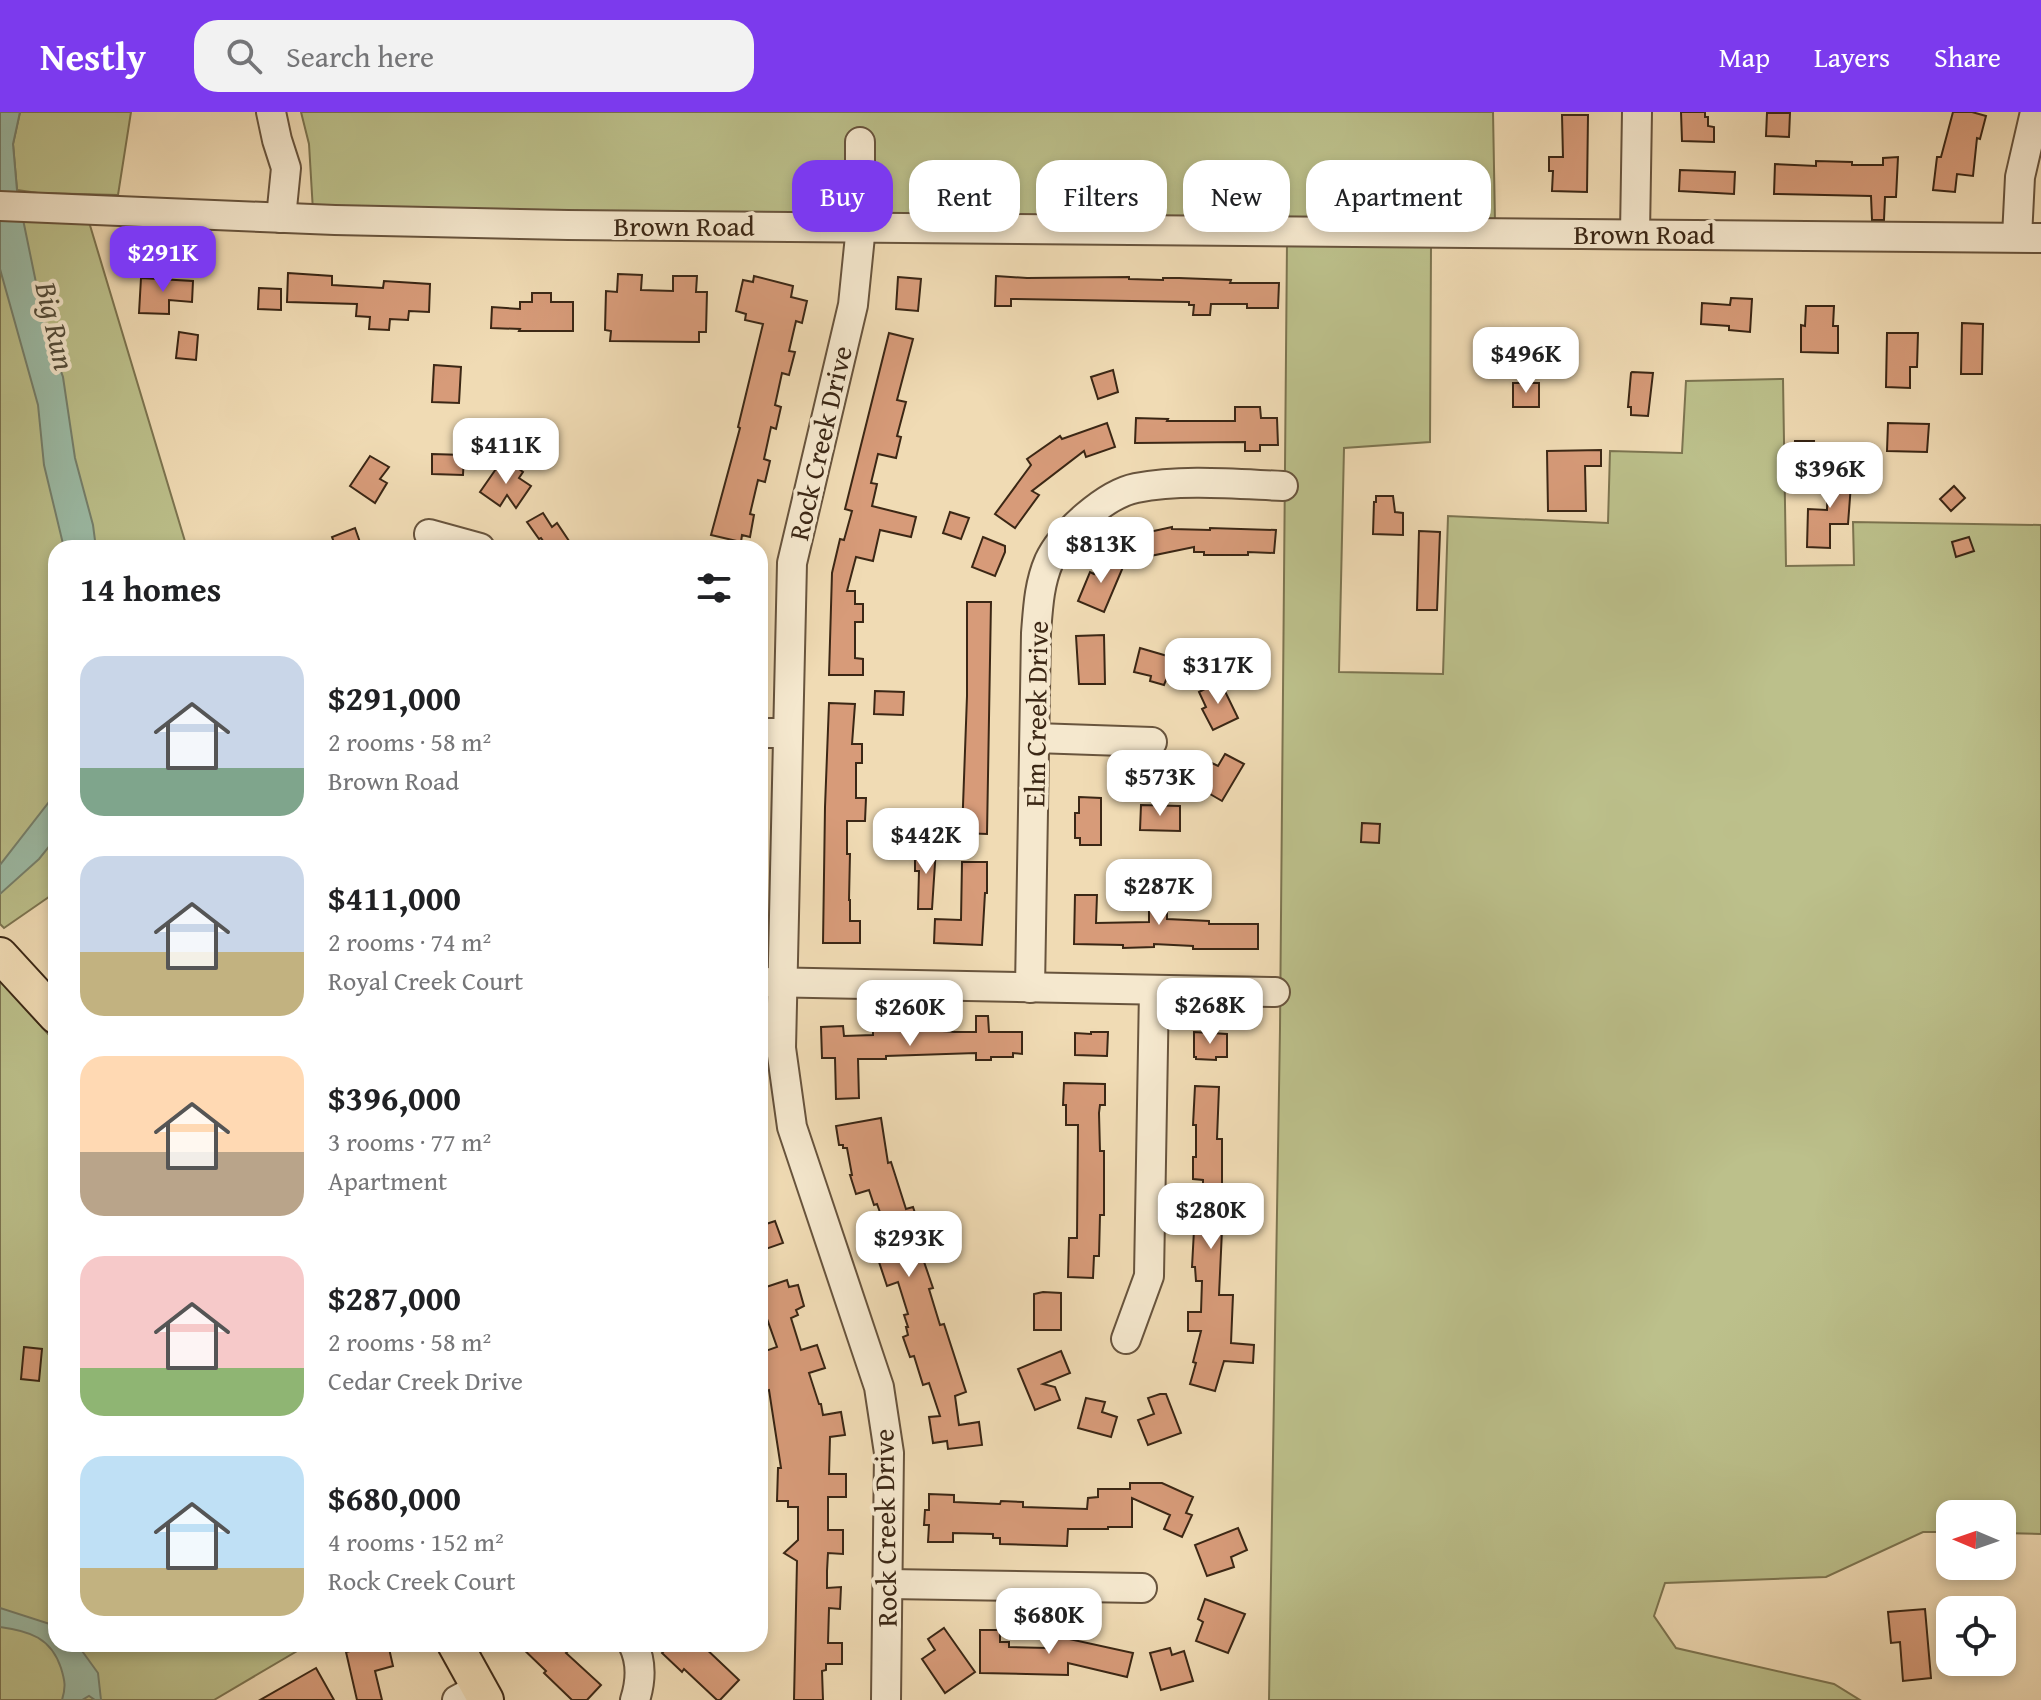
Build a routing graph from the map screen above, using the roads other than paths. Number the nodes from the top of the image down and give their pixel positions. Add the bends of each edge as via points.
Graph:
1 (271, 112) edge
2 (1637, 112) edge
3 (2035, 112) edge
4 (860, 142) dead end
5 (860, 160) edge
6 (0, 206) edge
7 (281, 218) junction
8 (792, 227) edge
9 (893, 227) edge
10 (860, 232) edge
11 (1635, 233) junction
12 (2029, 237) edge
13 (1283, 486) dead end
14 (429, 534) dead end
15 (451, 540) edge
16 (773, 733) edge
17 (1035, 738) junction
18 (1152, 742) dead end
19 (0, 955) edge
20 (771, 982) edge
21 (1030, 988) junction
22 (1154, 990) junction
23 (1275, 992) dead end
24 (48, 1007) edge
25 (1126, 1339) dead end
26 (888, 1584) junction
27 (1142, 1588) dead end
28 (458, 1652) edge
29 (637, 1652) edge
30 (474, 1696) edge
31 (635, 1700) edge
32 (886, 1700) edge

1 - 7 street via 286,168
2 - 11 street
3 - 12 street via 2020,177
4 - 5 street, Rock Creek Drive
6 - 7 street, Brown Road
7 - 8 street, Brown Road
9 - 11 street, Brown Road
10 - 16 street, Rock Creek Drive via 853,305 792,563
11 - 12 street, Brown Road
13 - 17 street, Elm Creek Drive via 1172,484 1133,489 1100,504 1072,529 1050,559 1039,596
14 - 15 street
16 - 20 street, Rock Creek Drive
17 - 18 street
17 - 21 street, Elm Creek Drive
19 - 24 main road
20 - 21 street
20 - 26 street, Rock Creek Drive via 792,1127 879,1387 889,1453
21 - 22 street
22 - 23 street
22 - 25 street via 1149,1276
26 - 27 street
26 - 32 street, Rock Creek Drive
28 - 30 main road
29 - 31 street via 641,1679

